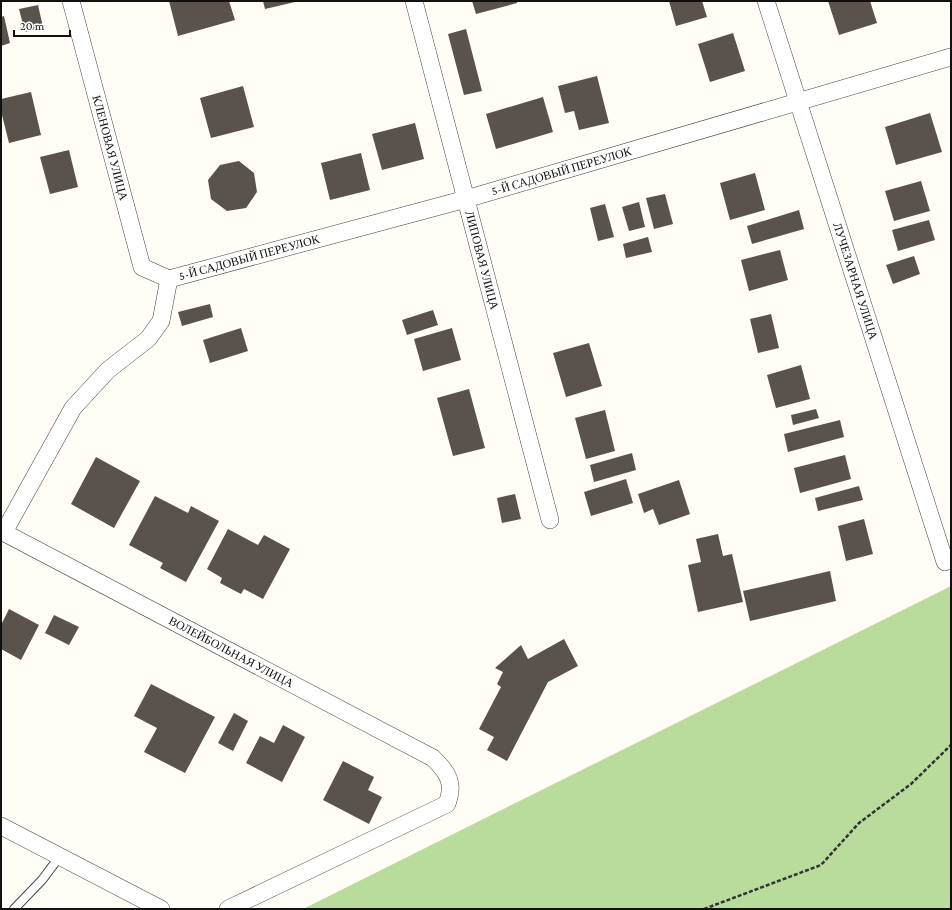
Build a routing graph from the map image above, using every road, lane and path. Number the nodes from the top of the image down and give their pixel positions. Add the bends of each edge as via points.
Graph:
1 (71, 1) edge
2 (414, 1) edge
3 (766, 1) edge
4 (951, 57) edge
5 (799, 102) junction
6 (466, 199) junction
7 (169, 279) junction
8 (550, 520) dead end
9 (3, 532) edge
10 (948, 560) edge
11 (951, 745) edge
12 (1, 826) edge
13 (60, 856) junction
14 (14, 909) edge
15 (161, 909) edge
16 (228, 909) edge
17 (704, 909) edge

1 - 7 street, КЛЕНОВАЯ УЛИЦА via 142,267
2 - 6 street, ЛИПОВАЯ УЛИЦА
3 - 5 street, ЛУЧЕЗАРНАЯ УЛИЦА
4 - 5 street, 5-Й САДОВЫЙ ПЕРЕУЛОК
5 - 6 street, 5-Й САДОВЫЙ ПЕРЕУЛОК
5 - 10 street, ЛУЧЕЗАРНАЯ УЛИЦА
6 - 7 street, 5-Й САДОВЫЙ ПЕРЕУЛОК
6 - 8 street, ЛИПОВАЯ УЛИЦА
7 - 9 street via 161,321 148,339 108,370 73,408
9 - 16 street, ВОЛЕЙБОЛЬНАЯ УЛИЦА via 433,758 441,766 450,785 447,804
11 - 17 path via 911,784 859,823 821,865
12 - 13 street
13 - 14 lane via 42,880
13 - 15 street

